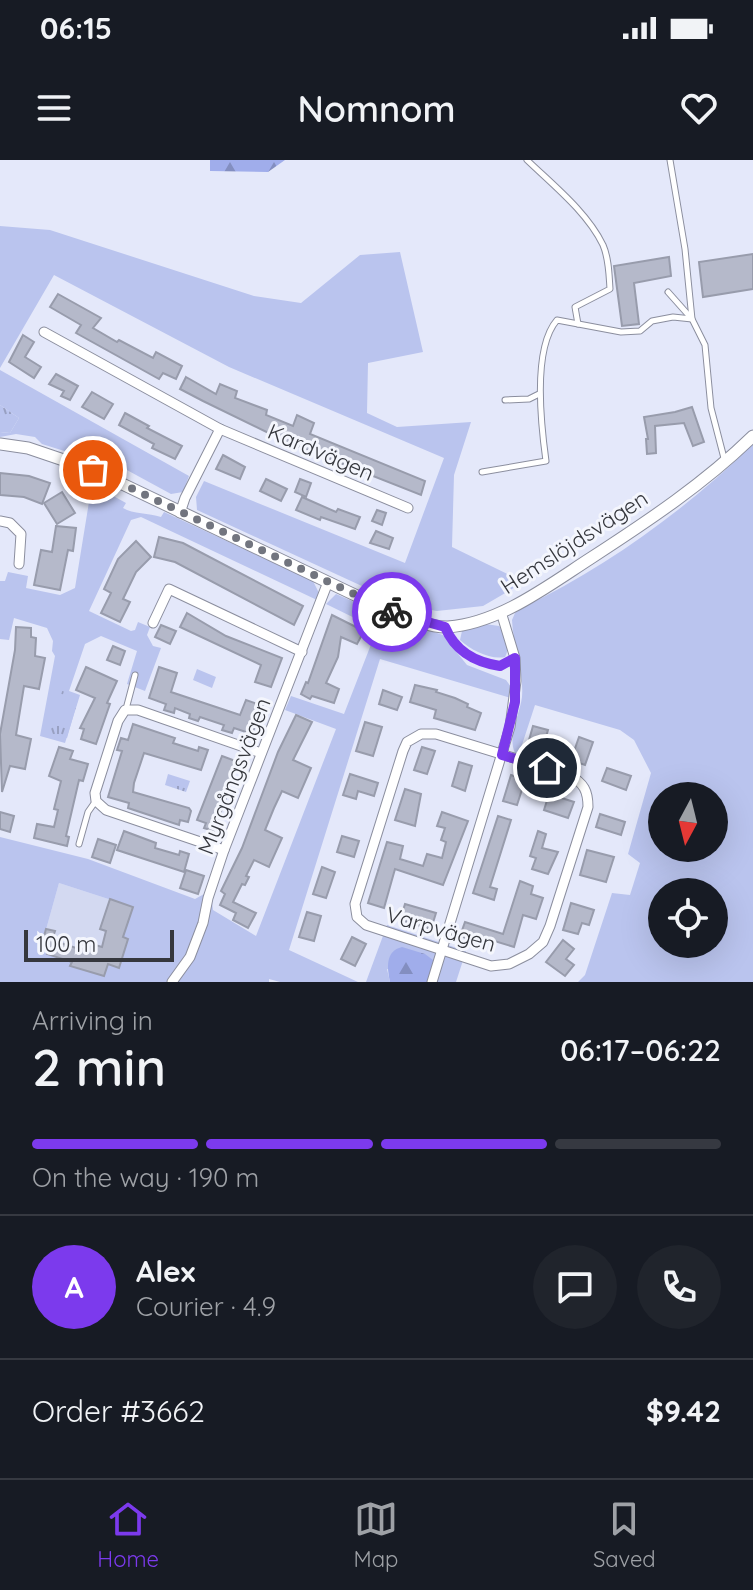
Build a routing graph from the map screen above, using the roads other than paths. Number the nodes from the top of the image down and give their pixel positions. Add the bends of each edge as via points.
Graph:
1 (527, 160) edge
2 (670, 160) edge
3 (668, 292) dead end
4 (692, 319) junction
5 (578, 324) junction
6 (44, 332) dead end
7 (539, 394) junction
8 (505, 400) dead end
9 (220, 429) junction
10 (753, 436) edge
11 (0, 444) edge
12 (725, 463) junction
13 (482, 472) dead end
14 (408, 508) dead end
15 (180, 513) junction
16 (0, 521) edge
17 (19, 564) dead end
18 (328, 582) junction
19 (501, 612) junction
20 (153, 623) dead end
21 (445, 627) junction
22 (302, 652) junction
23 (515, 658) junction
24 (135, 675) dead end
25 (125, 710) junction
26 (261, 753) junction
27 (502, 755) junction
28 (96, 801) junction
29 (79, 844) dead end
30 (224, 850) junction
31 (442, 951) junction
32 (172, 982) edge
33 (432, 982) edge

1 - 5 lane via 580,214 602,245 610,289 575,307
2 - 4 lane
3 - 4 lane
4 - 5 lane via 673,317 652,321 640,331 621,332
4 - 12 lane via 705,345 711,408
5 - 7 lane via 557,320 549,330
6 - 9 street, Kardvägen
7 - 8 lane
7 - 13 lane via 546,461
9 - 14 street, Kardvägen
9 - 15 street
10 - 12 street, Hemslöjdsvägen
11 - 15 street, Hemslöjdsvägen via 93,470
12 - 19 street, Hemslöjdsvägen via 643,524
15 - 18 street, Hemslöjdsvägen
16 - 17 street via 21,534
18 - 21 street, Hemslöjdsvägen via 400,615
18 - 22 street, Myrgångsvägen
19 - 21 street, Hemslöjdsvägen
19 - 23 street
20 - 22 street via 169,589
21 - 23 lane via 451,642 472,658 500,666
22 - 26 street, Myrgångsvägen
23 - 27 street via 515,702
24 - 25 lane
25 - 26 street
25 - 28 street
26 - 30 street, Myrgångsvägen
27 - 31 street
27 - 31 street, Varpvägen via 581,782 588,807 543,942 509,964 491,966
27 - 31 street, Varpvägen via 428,733 407,742 355,904 357,917 366,925
28 - 29 lane
28 - 30 street via 106,810
30 - 32 street, Myrgångsvägen via 190,957
31 - 33 street

